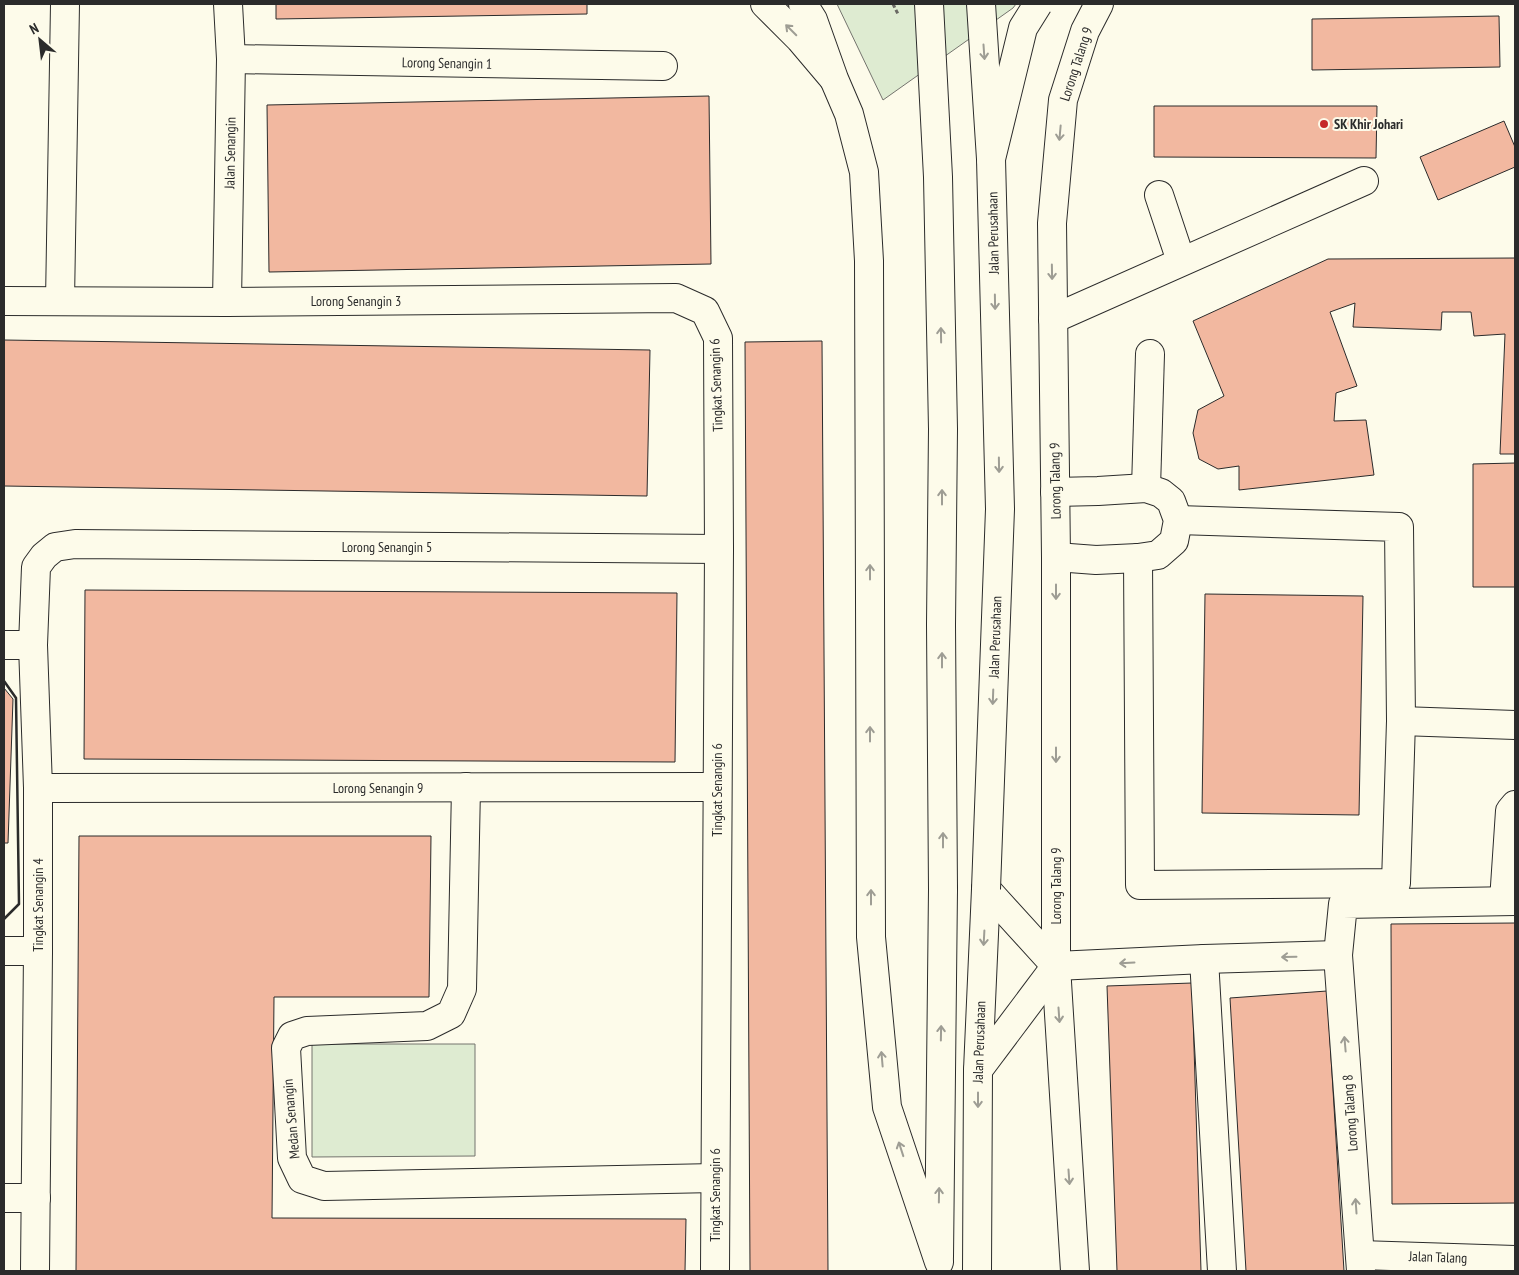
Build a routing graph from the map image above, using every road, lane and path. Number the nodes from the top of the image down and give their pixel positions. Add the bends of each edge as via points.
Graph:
1 (65, 4) edge
2 (228, 4) edge
3 (765, 4) edge
4 (802, 4) edge
5 (929, 4) edge
6 (981, 4) edge
7 (1038, 4) edge
8 (1099, 4) edge
9 (231, 59) junction
10 (663, 66) dead end
11 (834, 79) junction
12 (991, 159) junction
13 (1364, 181) dead end
14 (1159, 195) dead end
15 (1181, 261) junction
16 (4, 301) edge
17 (60, 301) junction
18 (228, 302) junction
19 (705, 311) joint
20 (1053, 319) junction
21 (1150, 354) dead end
22 (1146, 488) junction
23 (1055, 492) junction
24 (1178, 520) junction
25 (55, 547) joint
26 (718, 549) junction
27 (1056, 557) junction
28 (1138, 558) junction
29 (33, 645) junction
30 (4, 646) edge
31 (1401, 721) junction
32 (1515, 725) edge
33 (466, 787) junction
34 (717, 787) junction
35 (38, 788) junction
36 (1515, 805) edge
37 (986, 889) junction
38 (1510, 901) edge
39 (4, 951) edge
40 (38, 951) junction
41 (1338, 955) junction
42 (1204, 959) junction
43 (1056, 966) junction
44 (978, 1070) junction
45 (715, 1178) junction
46 (4, 1198) edge
47 (36, 1198) junction
48 (1515, 1260) edge
49 (1360, 1263) edge
50 (939, 1266) edge
51 (34, 1271) edge
52 (715, 1271) edge
53 (976, 1271) edge
54 (1075, 1271) edge
55 (1222, 1271) edge

1 - 17 main road
2 - 9 main road, Jalan Senangin
11 -> 3 main road
4 - 11 main road via 813,20
50 -> 5 main road, bridge via 943,889 942,420 938,177
6 -> 12 main road, Jalan Perusahaan, bridge
7 - 12 main road, bridge via 1023,28
8 -> 20 main road, Lorong Talang 9 via 1085,31 1063,100 1052,223
9 - 10 main road, Lorong Senangin 1
9 - 18 main road, Jalan Senangin
50 -> 11 main road via 887,1107 871,937 869,261 864,172 849,114
12 -> 37 main road, Jalan Perusahaan, bridge via 1000,509
13 - 15 main road
14 - 15 main road
15 - 20 main road
16 - 17 main road, Lorong Senangin 3
17 - 18 main road, Lorong Senangin 3
18 - 19 main road, Lorong Senangin 3 via 676,298
19 - 26 main road, Tingkat Senangin 6 via 718,338
20 - 23 main road, Lorong Talang 9
21 - 22 main road
22 - 23 main road
22 - 24 main road via 1171,501
23 - 27 main road, Lorong Talang 9
24 - 28 main road via 1174,541 1158,555
24 - 31 main road via 1399,527
25 - 26 main road, Lorong Senangin 5 via 84,544
25 - 29 main road, Tingkat Senangin 4 via 36,567
26 - 34 main road, Tingkat Senangin 6
27 - 28 main road via 1096,560
27 -> 43 main road, Lorong Talang 9
28 - 31 main road via 1140,885 1396,883
29 - 30 main road
29 - 35 main road, Tingkat Senangin 4
31 - 32 main road
33 - 34 main road, Lorong Senangin 9
33 - 35 main road, Lorong Senangin 9
33 - 45 main road, Medan Senangin via 462,989 452,1014 427,1026 307,1031 292,1036 286,1048 292,1158 302,1179 324,1186
34 - 45 main road, Tingkat Senangin 6
35 - 40 main road, Tingkat Senangin 4
36 - 38 main road via 1510,811
37 - 43 main road
37 -> 44 main road, Jalan Perusahaan
38 - 41 main road, Lorong Talang 8 via 1344,904
39 - 40 main road
40 - 47 main road, Tingkat Senangin 4
41 -> 42 main road
49 -> 41 main road, Lorong Talang 8
42 -> 43 main road
42 - 55 main road
43 - 44 main road
43 -> 54 main road
44 -> 53 main road, Jalan Perusahaan
45 - 52 main road, Tingkat Senangin 6
46 - 47 main road
47 - 51 main road, Tingkat Senangin 4
48 - 49 main road, Jalan Talang

